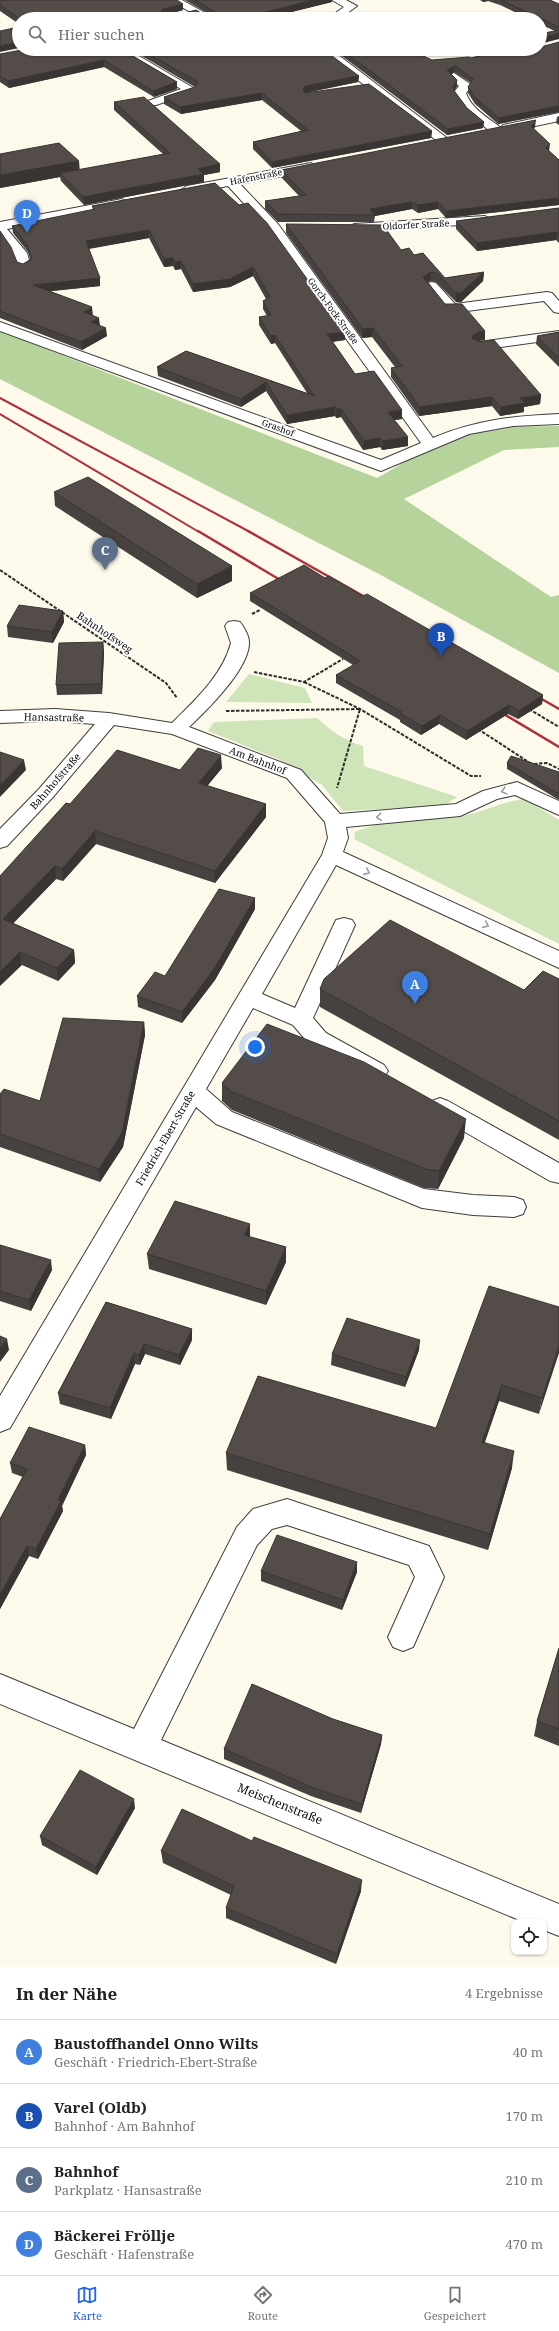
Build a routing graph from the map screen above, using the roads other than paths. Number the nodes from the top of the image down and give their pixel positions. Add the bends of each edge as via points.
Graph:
1 (174, 0) edge
2 (337, 0) edge
3 (366, 1) edge
4 (352, 6) junction
5 (197, 12) edge
6 (343, 12) edge
7 (131, 56) edge
8 (333, 56) edge
9 (454, 76) edge
10 (373, 85) junction
11 (352, 88) edge
12 (152, 103) edge
13 (559, 117) edge
14 (496, 130) junction
15 (481, 133) edge
16 (459, 138) edge
17 (445, 141) junction
18 (429, 144) edge
19 (324, 164) edge
20 (231, 182) junction
21 (177, 192) edge
22 (131, 201) edge
23 (495, 219) edge
24 (0, 227) edge
25 (273, 227) junction
26 (288, 228) edge
27 (340, 228) edge
28 (24, 267) edge
29 (431, 286) edge
30 (559, 309) edge
31 (0, 326) edge
32 (559, 335) edge
33 (479, 346) edge
34 (559, 419) edge
35 (430, 444) junction
36 (234, 626) dead end
37 (0, 717) edge
38 (109, 719) junction
39 (176, 729) junction
40 (559, 809) edge
41 (332, 817) junction
42 (0, 841) edge
43 (332, 856) junction
44 (344, 925) dead end
45 (559, 960) edge
46 (248, 997) junction
47 (301, 1019) junction
48 (394, 1081) edge
49 (193, 1091) junction
50 (422, 1097) edge
51 (559, 1174) edge
52 (514, 1207) dead end
53 (0, 1420) edge
54 (403, 1637) dead end
55 (0, 1689) edge
56 (142, 1747) junction
57 (559, 1920) edge

1 - 5 street
2 - 4 street
3 - 4 street
4 - 6 street
7 - 12 street via 191,90
8 - 10 street
9 - 14 street via 466,86 460,92 460,96
10 - 11 street
10 - 17 street
13 - 14 street
14 - 15 street
16 - 17 street
17 - 18 street
19 - 20 street, Hafenstraße
20 - 21 street, Hafenstraße
20 - 25 street, Gorch-Fock-Straße
22 - 24 street
23 - 27 street, Oldorfer Straße
24 - 28 street via 20,253
25 - 26 street
25 - 35 street, Gorch-Fock-Straße
29 - 30 street via 451,309 547,296
31 - 35 street, Grashof via 381,466
32 - 33 street
34 - 35 street, Grashof via 512,421 465,430
36 - 39 street via 240,641 237,656 201,706
37 - 38 street, Hansastraße via 55,716
38 - 39 street
38 - 42 street, Bahnhofstraße via 46,793
39 - 41 street, Am Bahnhof via 294,774
40 -> 41 street via 517,788 490,795 460,810
41 - 43 street via 338,838
43 -> 45 street
43 - 46 street, Friedrich-Ebert-Straße
44 - 47 street
46 - 47 street
46 - 49 street, Friedrich-Ebert-Straße
47 - 48 street via 318,1039
49 - 52 street via 224,1118 422,1198 473,1205
49 - 53 street, Friedrich-Ebert-Straße
50 - 51 street
54 - 56 street via 430,1577 419,1554 287,1512 263,1518 247,1536
55 - 56 street, Meischenstraße
56 - 57 street, Meischenstraße

